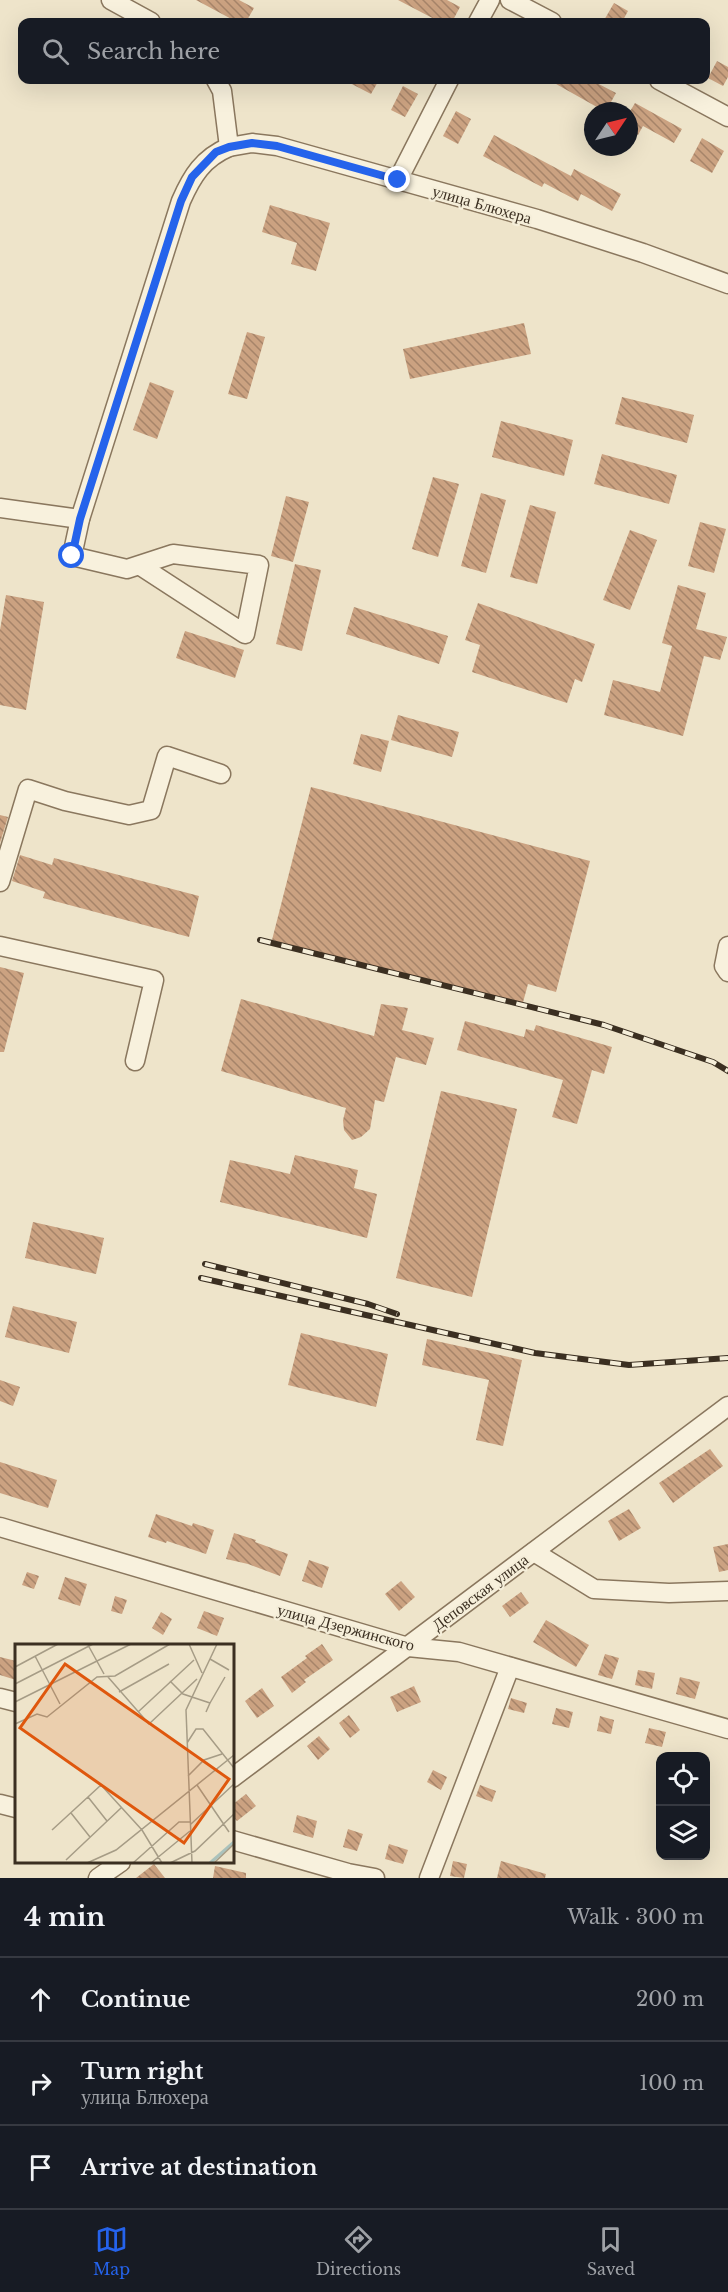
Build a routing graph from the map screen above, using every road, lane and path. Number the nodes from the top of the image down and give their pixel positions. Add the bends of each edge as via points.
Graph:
1 (111, 0) edge
2 (490, 0) edge
3 (510, 0) edge
4 (144, 18) edge
5 (480, 18) edge
6 (544, 18) edge
7 (218, 84) edge
8 (447, 84) edge
9 (666, 84) edge
10 (728, 117) edge
11 (229, 147) junction
12 (398, 180) junction
13 (728, 284) edge
14 (0, 508) edge
15 (80, 519) junction
16 (139, 565) junction
17 (221, 774) dead end
18 (0, 882) edge
19 (0, 946) edge
20 (728, 946) edge
21 (728, 972) edge
22 (135, 1061) dead end
23 (728, 1406) edge
24 (0, 1527) edge
25 (534, 1552) junction
26 (728, 1591) edge
27 (408, 1647) junction
28 (510, 1667) junction
29 (0, 1698) edge
30 (15, 1702) edge
31 (728, 1730) edge
32 (234, 1777) edge
33 (0, 1804) edge
34 (15, 1808) edge
35 (234, 1841) edge
36 (120, 1863) edge
37 (98, 1878) edge
38 (375, 1878) edge
39 (429, 1878) edge

1 - 4 street
2 - 5 street
3 - 6 street
7 - 11 street
8 - 12 street
9 - 10 street
11 - 12 street, улица Блюхера via 252,143 277,146
11 - 15 street via 205,162 192,177 181,201
12 - 13 street, улица Блюхера via 537,219
14 - 15 street
15 - 16 street via 72,556 127,569
16 - 16 street via 173,554 259,565 245,634
17 - 18 street via 166,756 151,810 129,815 28,789
19 - 22 street via 154,980
20 - 21 street via 724,966
23 - 25 street, Деповская улица
24 - 27 street, улица Дзержинского
25 - 26 street via 594,1589
25 - 27 street, Деповская улица
27 - 28 street, улица Дзержинского via 459,1652
27 - 32 street, Деповская улица
28 - 31 street, улица Дзержинского
28 - 39 street
29 - 30 street
33 - 34 street
35 - 38 street
36 - 37 street

